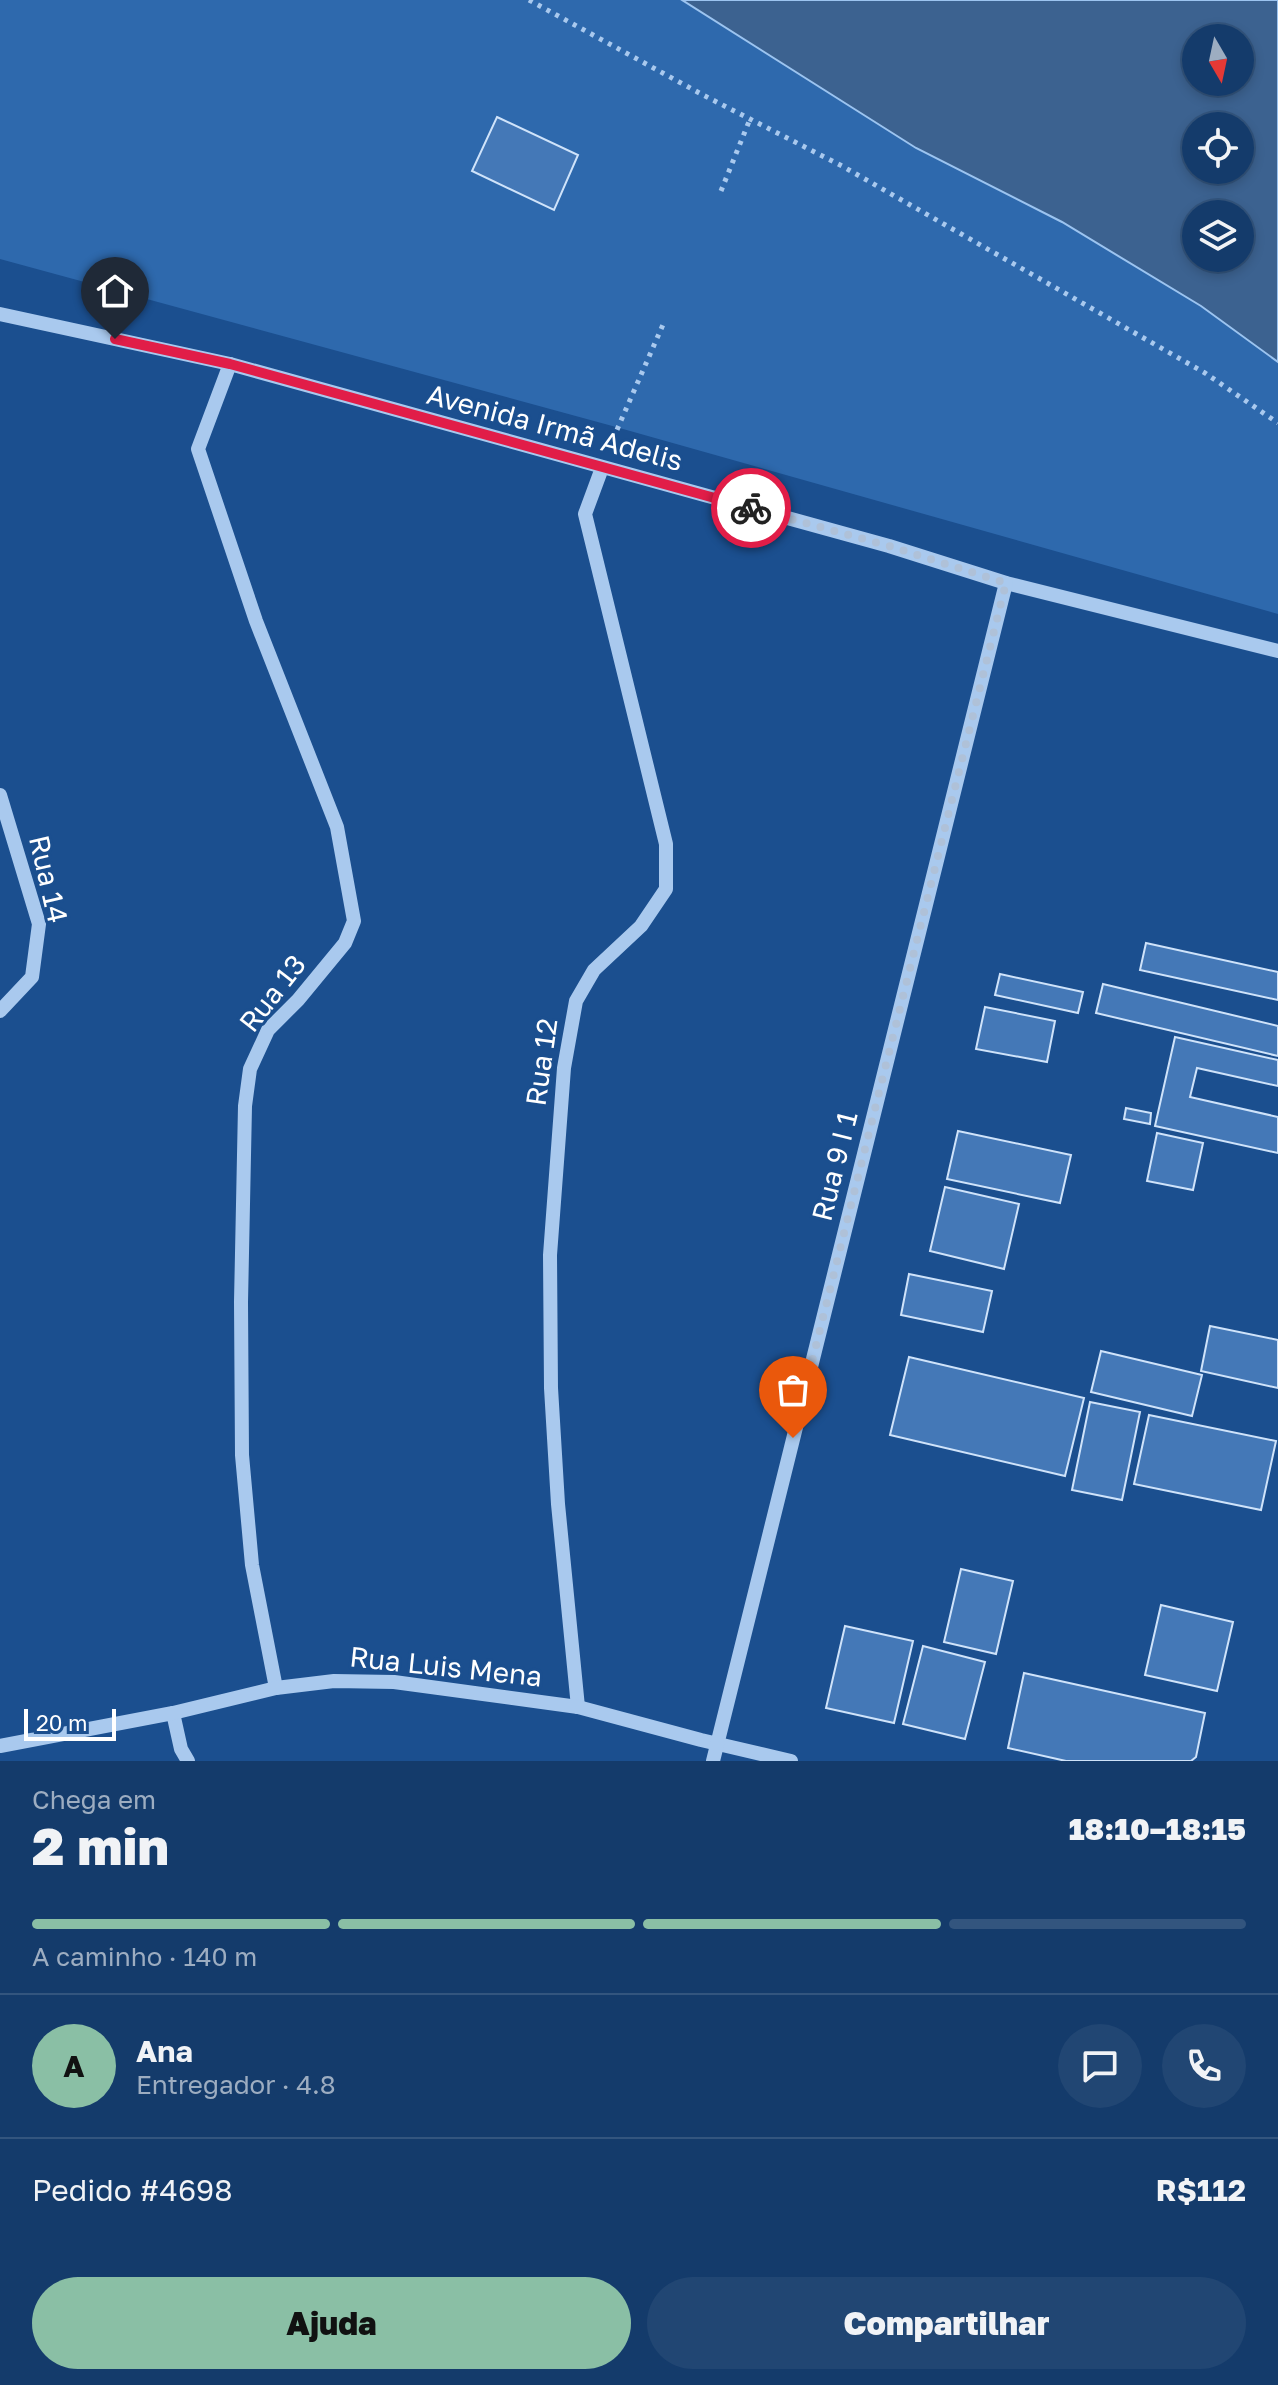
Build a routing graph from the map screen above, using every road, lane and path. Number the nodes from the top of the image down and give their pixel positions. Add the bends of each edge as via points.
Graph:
1 (529, 0) edge
2 (750, 119) junction
3 (721, 191) dead end
4 (0, 314) edge
5 (665, 320) dead end
6 (230, 364) junction
7 (1278, 423) edge
8 (602, 468) junction
9 (1006, 583) junction
10 (1278, 651) edge
11 (0, 795) edge
12 (0, 1011) edge
13 (276, 1688) junction
14 (578, 1707) junction
15 (173, 1713) junction
16 (717, 1744) junction
17 (0, 1746) edge
18 (188, 1761) edge
19 (713, 1761) edge
20 (791, 1761) edge

1 - 2 path
2 - 3 path
2 - 7 path via 1205,373
4 - 6 street, Avenida Irmã Adelis
5 - 8 path
6 - 8 street, Avenida Irmã Adelis
6 - 13 street, Rua 13 via 198,449 256,621 337,827 354,921 345,943 268,1030 250,1069 245,1106 242,1455 252,1565
8 - 9 street, Avenida Irmã Adelis
8 - 14 street, Rua 12 via 585,514 666,844 666,889 641,926 594,970 576,1001 564,1068 550,1255 551,1388
9 - 10 street, Avenida Irmã Adelis
9 - 16 street, Rua 9 I 1
11 - 12 street, Rua 14 via 39,924 32,977
13 - 14 street, Rua Luis Mena via 334,1681 394,1682
13 - 15 street, Rua Luis Mena
14 - 16 street, Rua Luis Mena
15 - 17 street, Rua Luis Mena
15 - 18 street
16 - 19 street, Rua 9 I 1
16 - 20 street, Rua Luis Mena

